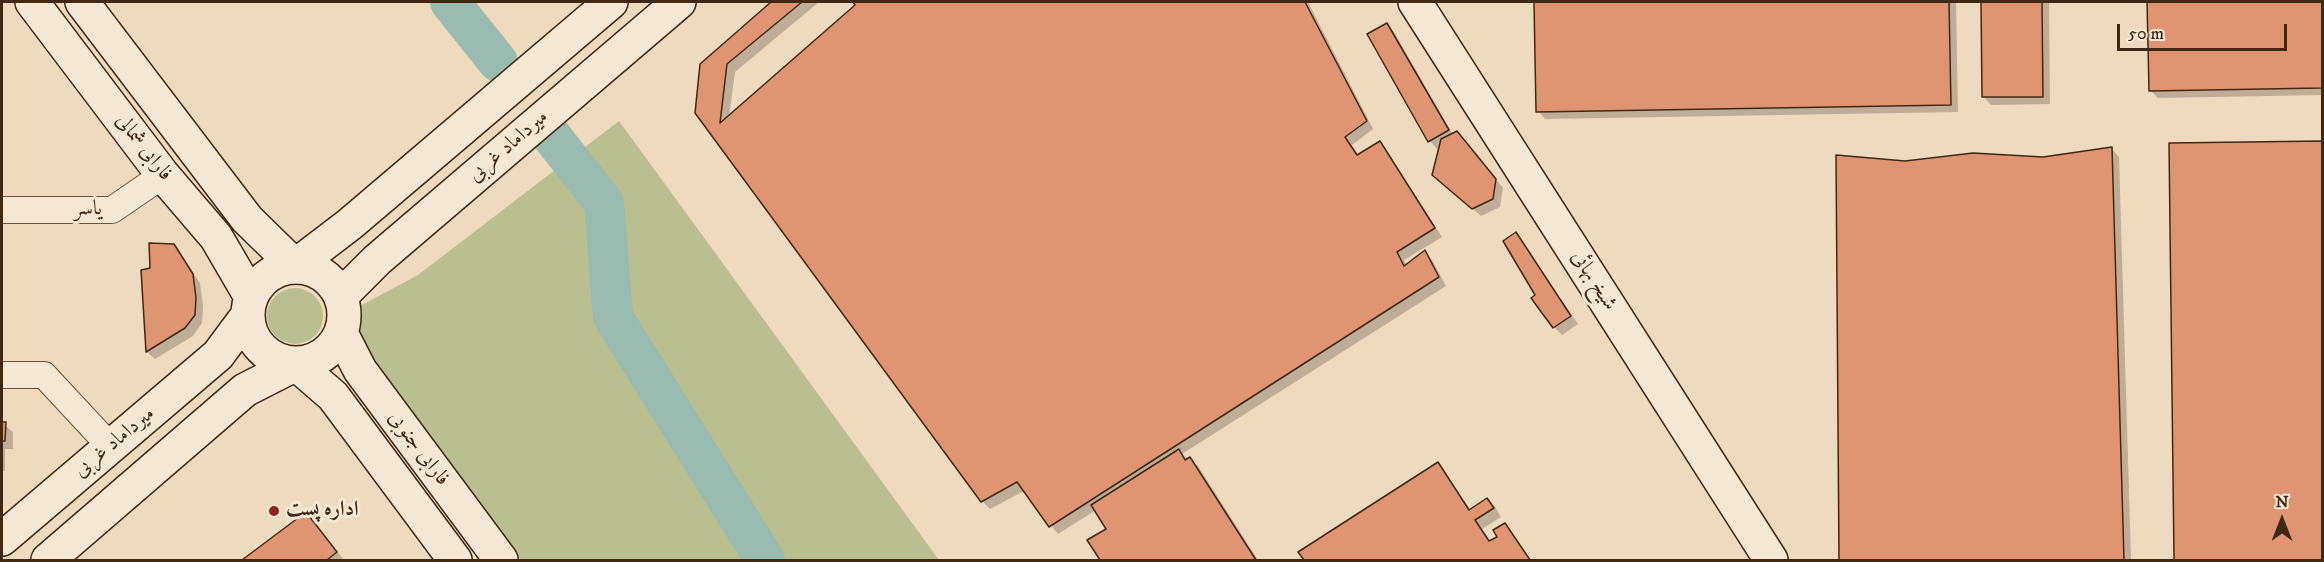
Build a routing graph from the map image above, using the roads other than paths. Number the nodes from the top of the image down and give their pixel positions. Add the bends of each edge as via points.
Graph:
1 (32, 2) edge
2 (82, 2) edge
3 (611, 2) edge
4 (680, 2) edge
5 (1414, 2) edge
6 (578, 14) edge
7 (609, 61) junction
8 (163, 175) junction
9 (2, 210) edge
10 (295, 266) junction
11 (341, 296) junction
12 (249, 306) junction
13 (341, 333) junction
14 (296, 364) junction
15 (2, 375) edge
16 (110, 446) junction
17 (2, 539) edge
18 (48, 561) edge
19 (455, 561) edge
20 (501, 561) edge
21 (1771, 561) edge

1 - 8 street, فارابی شمالی
2 - 10 street, فارابی شمالی via 247,219
3 - 6 street
4 - 7 street, میرداماد غربی
5 - 21 street, شیخ بهائی
6 - 7 street
6 - 10 street via 350,224
7 - 11 street, میرداماد غربی via 377,260
8 - 9 street, یاسر via 112,210
8 - 12 street, فارابی شمالی via 216,237
10 - 11 street via 322,274
10 - 12 street via 268,275 258,285
11 - 13 street via 345,321
12 - 14 street via 250,331 257,344 281,362
12 - 16 street, میرداماد غربی via 218,355
13 - 14 street via 324,355
13 - 20 street, فارابی جنوبی via 360,370
14 - 18 street, میرداماد غربی via 245,390
14 - 19 street, فارابی جنوبی via 333,396
15 - 16 street via 44,375
16 - 17 street, میرداماد غربی

